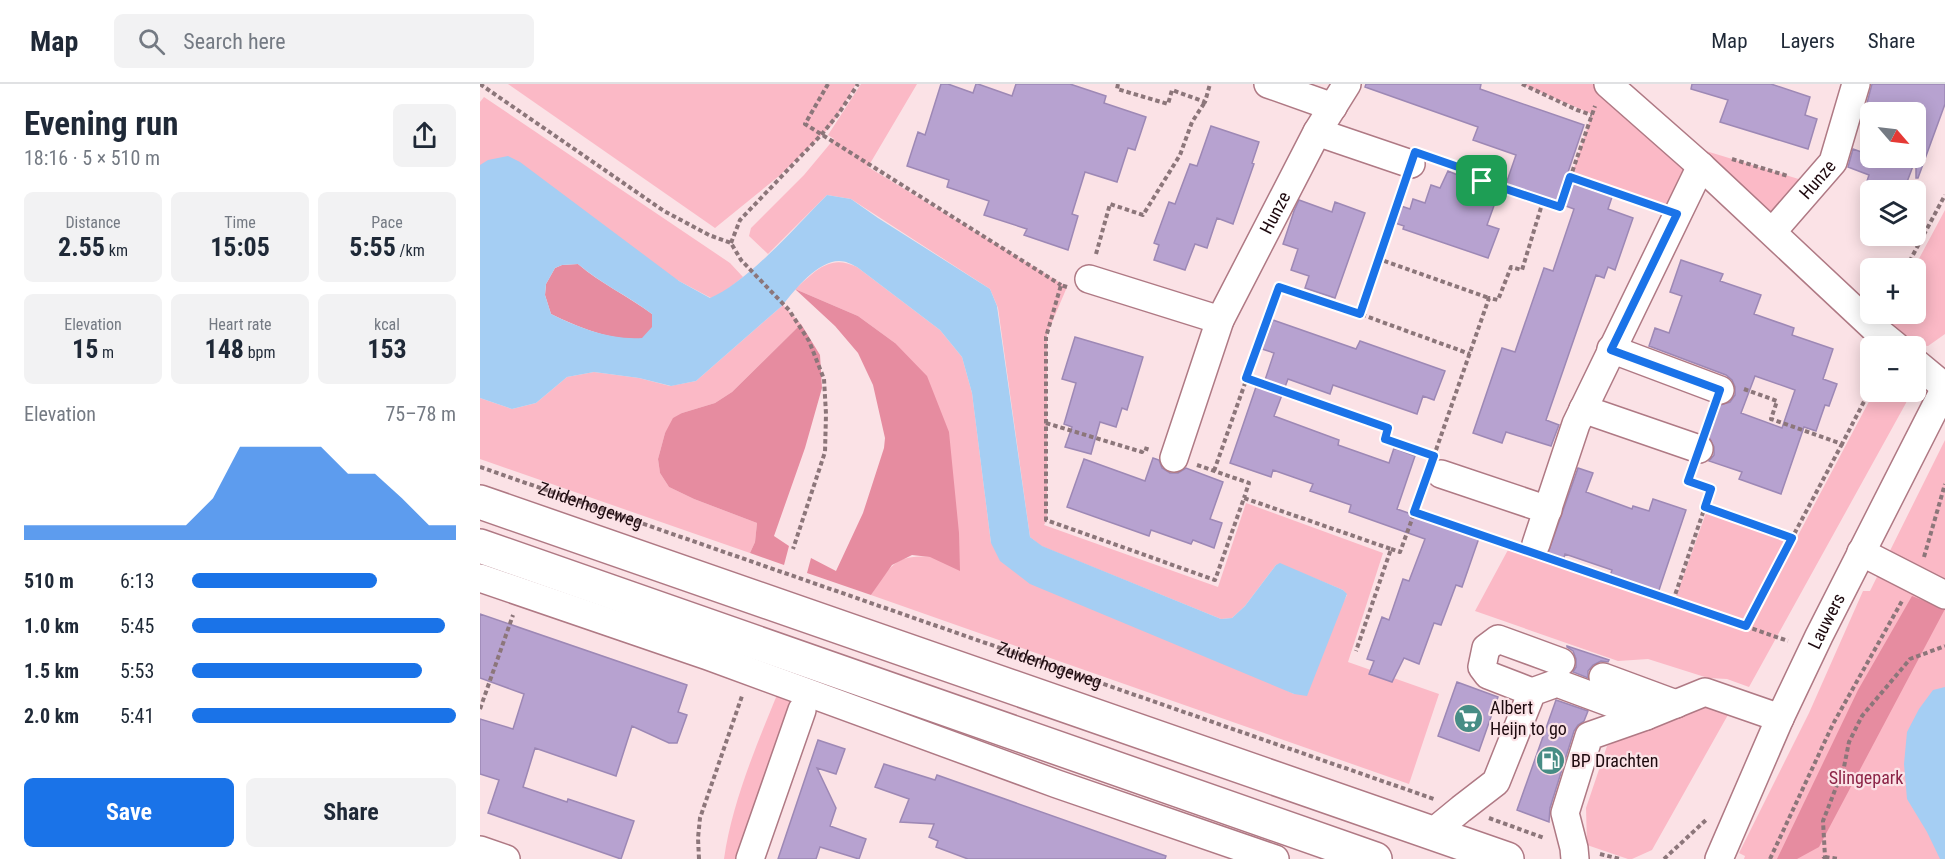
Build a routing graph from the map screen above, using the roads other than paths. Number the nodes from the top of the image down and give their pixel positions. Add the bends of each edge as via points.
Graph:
1 (1268, 84) edge
2 (1347, 84) edge
3 (1856, 84) edge
4 (1601, 94) edge
5 (1333, 107) junction
6 (1317, 132) junction
7 (1411, 164) road end
8 (1701, 166) junction
9 (1773, 231) junction
10 (1089, 279) dead end
11 (1220, 320) junction
12 (1884, 336) edge
13 (1611, 350) junction
14 (1926, 372) edge
15 (1945, 388) edge
16 (1720, 390) road end
17 (1583, 409) junction
18 (1699, 449) road end
19 (1174, 458) dead end
20 (1433, 479) road end
21 (480, 502) edge
22 (1548, 510) junction
23 (480, 546) edge
24 (1534, 550) road end
25 (1861, 552) junction
26 (480, 578) edge
27 (1945, 595) edge
28 (1561, 662) dead end
29 (1603, 677) dead end
30 (1532, 692) junction
31 (1676, 704) junction
32 (802, 710) dead end
33 (1646, 716) junction
34 (1780, 718) junction
35 (1433, 832) junction
36 (480, 850) edge
37 (1575, 854) edge
38 (506, 859) edge
39 (750, 859) edge
40 (1275, 859) edge
41 (1375, 859) edge
42 (1507, 859) edge
43 (1719, 859) edge

1 - 5 street
2 - 5 street, Hunze
3 - 9 street, Hunze via 1833,162
4 - 8 street
5 - 6 street, Hunze
6 - 7 street
6 - 11 street, Hunze
8 - 9 street
8 - 13 street
9 - 12 street
10 - 11 street
11 - 19 street, Hunze
13 - 16 street
13 - 17 street
14 - 15 street
15 - 25 street, Lauwers
17 - 18 street
17 - 22 street
20 - 22 street
21 - 35 main road, Zuiderhogeweg
22 - 24 street
23 - 41 main road
25 - 27 street
25 - 34 street, Lauwers
26 - 40 street
28 - 30 street via 1498,639 1486,648 1482,667 1488,675
29 - 31 street
30 - 33 street via 1557,683
30 - 35 street via 1496,782
31 - 33 street
31 - 34 street via 1705,692
32 - 39 street
33 - 37 street via 1589,736 1565,813
34 - 43 street, Lauwers
35 - 42 main road, Zuiderhogeweg
36 - 38 street

